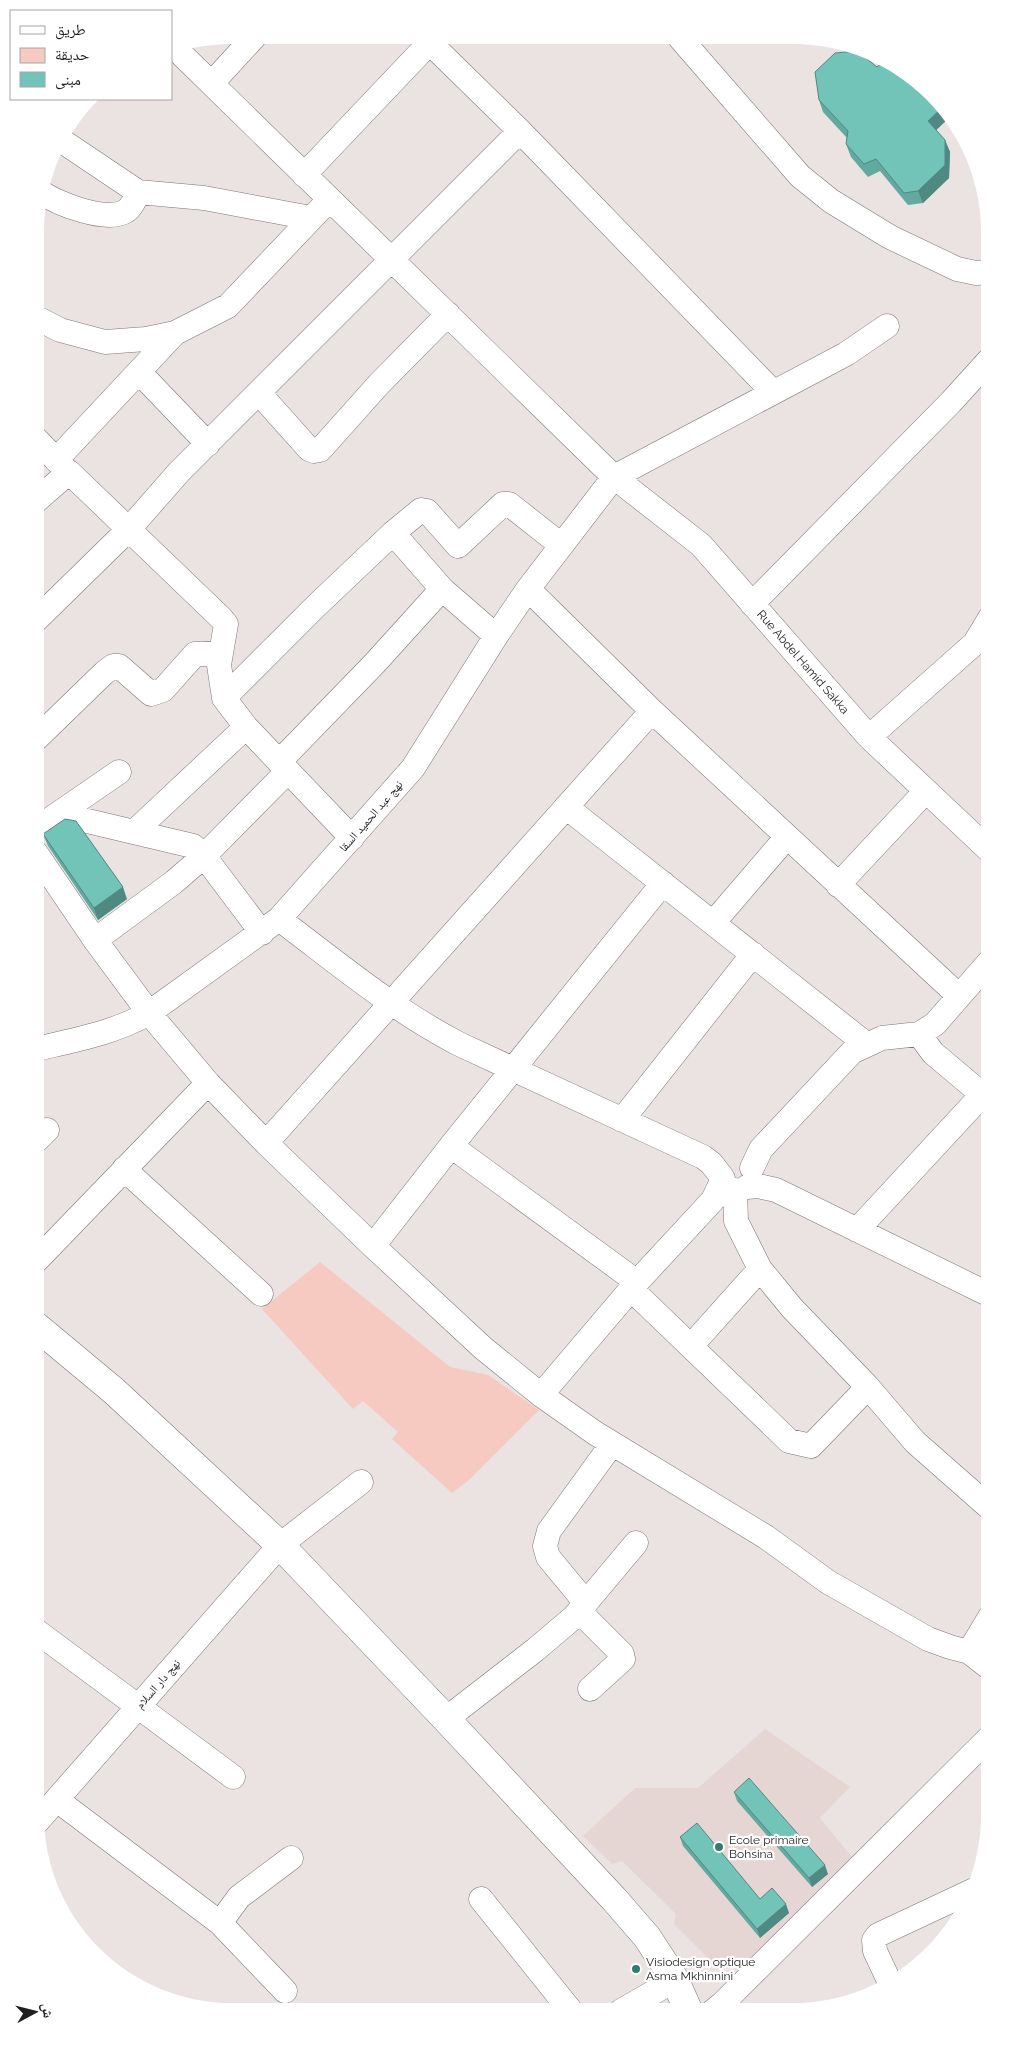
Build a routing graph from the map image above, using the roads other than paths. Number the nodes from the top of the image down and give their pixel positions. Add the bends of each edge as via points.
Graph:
1 (248, 44) edge
2 (429, 44) edge
3 (437, 44) edge
4 (685, 44) edge
5 (179, 51) edge
6 (212, 83) junction
7 (520, 131) junction
8 (64, 147) edge
9 (304, 175) junction
10 (138, 192) junction
11 (47, 195) edge
12 (329, 200) junction
13 (312, 218) junction
14 (391, 260) junction
15 (981, 273) edge
16 (448, 314) junction
17 (44, 322) edge
18 (887, 326) dead end
19 (175, 333) junction
20 (981, 369) edge
21 (139, 372) junction
22 (773, 392) junction
23 (259, 393) junction
24 (208, 444) junction
25 (44, 447) edge
26 (62, 466) junction
27 (614, 477) junction
28 (44, 490) edge
29 (128, 529) junction
30 (393, 533) junction
31 (561, 545) junction
32 (442, 589) junction
33 (528, 589) junction
34 (752, 604) junction
35 (44, 612) edge
36 (496, 636) junction
37 (981, 651) edge
38 (221, 653) junction
39 (224, 698) junction
40 (652, 711) junction
41 (246, 727) junction
42 (44, 731) edge
43 (869, 738) junction
44 (284, 766) junction
45 (119, 772) dead end
46 (925, 792) junction
47 (566, 807) junction
48 (58, 814) junction
49 (44, 823) edge
50 (134, 832) junction
51 (352, 838) junction
52 (786, 838) junction
53 (981, 843) edge
54 (204, 856) junction
55 (44, 865) edge
56 (663, 883) junction
57 (838, 886) junction
58 (713, 923) junction
59 (270, 926) junction
60 (94, 940) junction
61 (752, 954) junction
62 (981, 971) edge
63 (959, 996) junction
64 (390, 1004) junction
65 (149, 1013) junction
66 (919, 1034) junction
67 (866, 1044) junction
68 (44, 1047) edge
69 (514, 1069) junction
70 (208, 1084) junction
71 (981, 1088) edge
72 (981, 1093) edge
73 (622, 1120) junction
74 (266, 1143) junction
75 (451, 1146) junction
76 (124, 1170) junction
77 (737, 1175) junction
78 (857, 1230) junction
79 (373, 1246) junction
80 (44, 1253) edge
81 (760, 1269) junction
82 (634, 1286) junction
83 (981, 1291) edge
84 (261, 1294) dead end
85 (44, 1333) edge
86 (692, 1346) junction
87 (868, 1387) junction
88 (541, 1395) junction
89 (612, 1444) junction
90 (361, 1482) dead end
91 (981, 1500) edge
92 (636, 1543) dead end
93 (280, 1545) junction
94 (582, 1607) junction
95 (981, 1632) edge
96 (44, 1642) edge
97 (969, 1652) junction
98 (981, 1661) edge
99 (590, 1690) dead end
100 (138, 1706) junction
101 (446, 1718) junction
102 (981, 1746) edge
103 (233, 1778) dead end
104 (56, 1800) junction
105 (44, 1814) edge
106 (291, 1858) dead end
107 (964, 1895) edge
108 (481, 1899) dead end
109 (220, 1923) junction
110 (888, 1978) edge
111 (676, 1980) junction
112 (285, 1991) dead end
113 (565, 2003) edge
114 (636, 2003) edge
115 (685, 2003) edge
116 (723, 2003) edge

1 - 6 street
2 - 9 street
3 - 7 street
4 - 15 street via 800,176 831,201 890,237 957,269
5 - 6 street, Rue Abdel Hamid Sakka
6 - 9 street, Rue Abdel Hamid Sakka
7 - 14 street
7 - 22 street
8 - 10 street
9 - 12 street, Rue Abdel Hamid Sakka
10 - 11 street via 125,212 109,215 76,209
10 - 13 street via 204,198
12 - 13 street
12 - 14 street, Rue Abdel Hamid Sakka
13 - 19 street via 228,306
14 - 16 street, Rue Abdel Hamid Sakka
14 - 23 street
16 - 23 street via 320,450 314,452 309,449
16 - 27 street, Rue Abdel Hamid Sakka
17 - 19 street via 60,330 105,342
18 - 22 street via 846,354
19 - 21 street
20 - 34 street
21 - 24 street
21 - 26 street
22 - 27 street
23 - 24 street
24 - 29 street
25 - 26 street
26 - 28 street
26 - 29 street
27 - 31 street, نهج عبد الحميد السقا
27 - 34 street, Rue Abdel Hamid Sakka via 701,545
29 - 35 street
29 - 38 street via 222,618 226,624
30 - 31 street via 422,510 427,511 458,546 506,503
30 - 32 street
30 - 39 street
31 - 33 street, نهج عبد الحميد السقا
32 - 36 street
32 - 44 street
33 - 36 street, نهج عبد الحميد السقا
33 - 40 street
34 - 43 street, Rue Abdel Hamid Sakka
36 - 51 street, نهج عبد الحميد السقا via 413,768
37 - 43 street
38 - 39 street via 219,665
38 - 42 street via 195,654 156,694 151,694 119,666 113,666
39 - 41 street
40 - 47 street
40 - 52 street
41 - 44 street
41 - 50 street
43 - 46 street, Rue Abdel Hamid Sakka
44 - 51 street
44 - 54 street
45 - 48 street
46 - 53 street, Rue Abdel Hamid Sakka
46 - 57 street
47 - 56 street
47 - 64 street
48 - 49 street
48 - 50 street
50 - 54 street via 193,846
51 - 59 street, نهج عبد الحميد السقا
52 - 57 street
52 - 58 street
54 - 59 street
54 - 60 street
55 - 60 street
56 - 58 street
56 - 69 street
57 - 63 street
58 - 61 street
59 - 64 street
59 - 65 street, نهج عبد الحميد السقا
60 - 65 street
61 - 67 street
61 - 73 street
62 - 63 street
63 - 66 street via 935,1024
64 - 69 street via 434,1032
64 - 74 street
65 - 68 street, نهج عبد الحميد السقا via 115,1030
65 - 70 street
66 - 67 street via 882,1038
66 - 71 street via 933,1053
67 - 77 street via 852,1052
69 - 73 street
69 - 75 street
70 - 74 street
70 - 76 street
72 - 78 street
73 - 77 street
74 - 79 street
75 - 79 street
75 - 82 street
76 - 80 street
76 - 84 street
77 - 78 street via 758,1186 776,1190
77 - 81 street via 736,1221
77 - 82 street
78 - 83 street
79 - 88 street via 484,1348
81 - 86 street
81 - 87 street via 792,1308
82 - 86 street
82 - 88 street
85 - 93 main road via 114,1392
86 - 87 street via 789,1441 802,1445 810,1446
87 - 91 street via 915,1442
88 - 89 street
89 - 94 street via 549,1531 545,1546 548,1556
89 - 97 street via 766,1537 828,1582 928,1638
90 - 93 street, نهج دار السلام
92 - 94 street
93 - 100 street, نهج دار السلام
93 - 101 main road
94 - 99 street via 623,1659
94 - 101 street via 535,1650
95 - 97 street
96 - 100 street
97 - 98 street
100 - 103 street
100 - 104 street, نهج دار السلام
101 - 111 main road via 614,1899 647,1937
102 - 116 street
104 - 105 street, نهج دار السلام
104 - 109 street
106 - 109 street via 239,1897
107 - 110 street via 878,1935 874,1940 875,1951
108 - 113 street
109 - 112 street
111 - 114 street
111 - 115 main road

